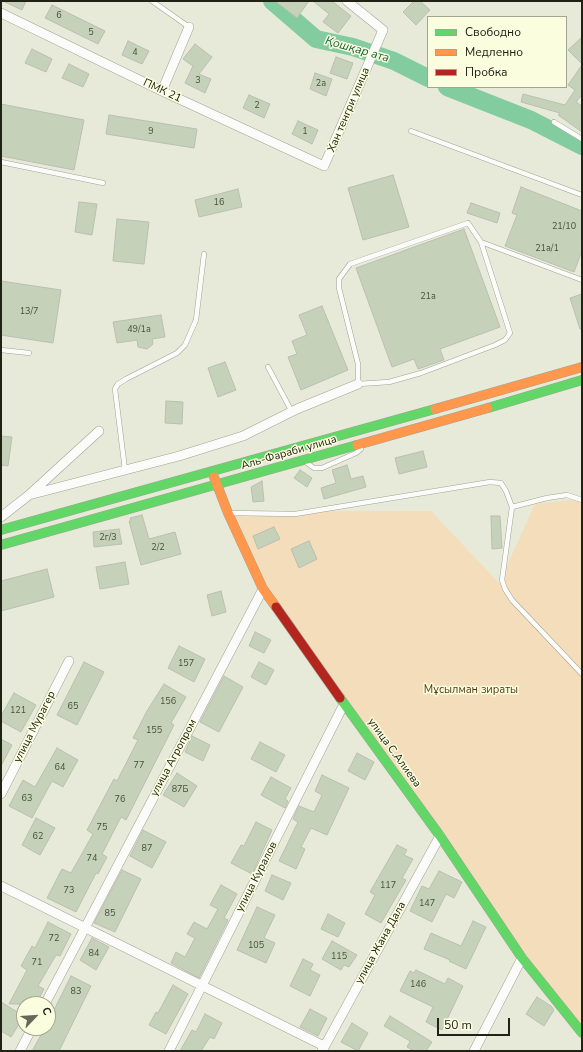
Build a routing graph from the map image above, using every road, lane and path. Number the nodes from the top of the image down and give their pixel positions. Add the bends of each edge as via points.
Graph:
1 (152, 1) edge
2 (347, 1) edge
3 (1, 13) edge
4 (189, 27) joint
5 (162, 91) junction
6 (554, 122) dead end
7 (411, 131) dead end
8 (582, 139) edge
9 (1, 162) edge
10 (324, 166) joint
11 (103, 183) dead end
12 (582, 195) edge
13 (481, 242) junction
14 (204, 254) dead end
15 (582, 280) edge
16 (1, 350) edge
17 (29, 353) dead end
18 (268, 367) dead end
19 (582, 367) edge
20 (582, 380) edge
21 (358, 384) junction
22 (292, 412) junction
23 (99, 431) dead end
24 (125, 470) junction
25 (213, 472) junction
26 (217, 485) junction
27 (29, 494) junction
28 (582, 500) edge
29 (512, 507) junction
30 (228, 513) junction
31 (1, 517) edge
32 (1, 530) edge
33 (1, 545) edge
34 (263, 589) junction
35 (69, 661) dead end
36 (582, 674) edge
37 (344, 704) junction
38 (1, 794) edge
39 (440, 836) junction
40 (1, 886) edge
41 (85, 927) junction
42 (522, 958) junction
43 (202, 985) junction
44 (49, 996) edge
45 (582, 1033) edge
46 (28, 1036) edge
47 (323, 1049) edge
48 (20, 1051) edge
49 (169, 1051) edge
50 (474, 1051) edge

1 - 4 lane
2 - 10 street, Хан тенгри улица via 383,30
3 - 5 street, ПМК 21
4 - 5 street
5 - 10 street, ПМК 21
6 - 8 lane
7 - 12 lane
9 - 11 lane
13 - 15 lane
13 - 21 lane via 510,333 505,340 421,373 389,382
13 - 21 lane via 468,223 350,264 339,279 339,288 358,364
14 - 24 lane via 196,320 185,345 178,353 126,379 115,389
16 - 17 lane
18 - 22 lane
19 - 25 main road, Аль-Фараби улица
20 - 26 main road, Аль-Фараби улица
21 - 22 street
22 - 24 street via 243,436
23 - 27 street
24 - 27 street
25 - 26 main road, улица С.Алиева
25 - 32 main road, Аль-Фараби улица
26 - 30 main road, улица С.Алиева
26 - 33 main road, Аль-Фараби улица
27 - 31 street
28 - 29 lane via 567,496 547,498
29 - 30 lane via 501,483 490,482 295,514
29 - 36 lane via 502,580 505,589 512,600
30 - 34 main road, улица С.Алиева
34 - 37 main road, улица С.Алиева
34 - 41 street, улица Агропром
35 - 38 street, улица Мурагер
37 - 39 main road, улица С.Алиева
37 - 43 street, улица Куралов
39 - 42 main road, улица С.Алиева
39 - 47 street, улица Жана Дала
40 - 41 street
41 - 43 street
41 - 44 street, улица Агропром
42 - 45 main road, улица С.Алиева
42 - 50 street
43 - 47 street
43 - 49 street, улица Куралов
46 - 48 street

